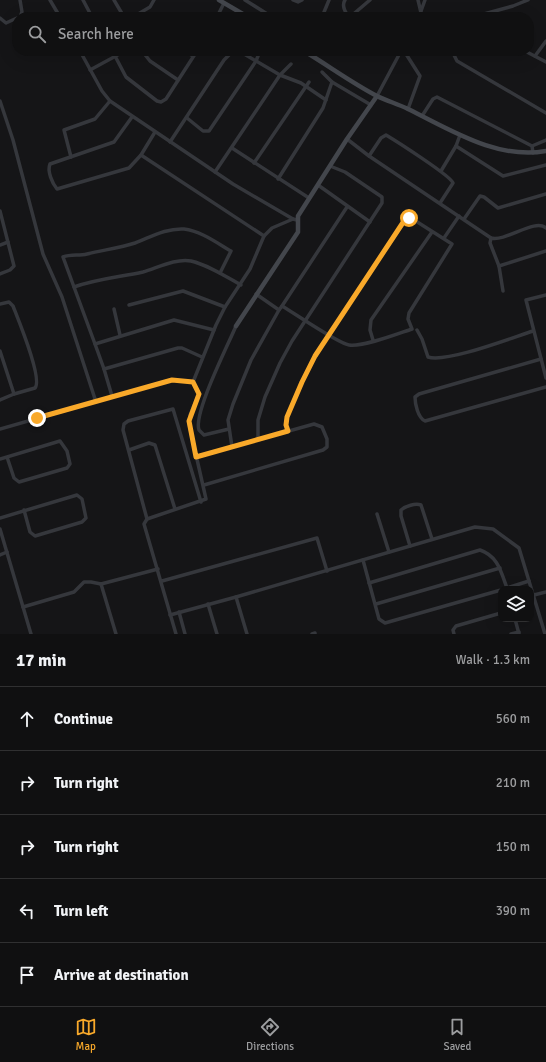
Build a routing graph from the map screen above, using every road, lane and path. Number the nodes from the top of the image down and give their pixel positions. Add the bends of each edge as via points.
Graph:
1 (20, 0) edge
2 (50, 0) edge
3 (83, 0) edge
4 (114, 0) edge
5 (154, 0) edge
6 (245, 0) edge
7 (293, 0) edge
8 (302, 0) edge
9 (330, 0) edge
10 (370, 0) edge
11 (418, 0) edge
12 (425, 0) edge
13 (528, 0) edge
14 (222, 1) edge
15 (343, 1) edge
16 (22, 12) edge
17 (57, 12) edge
18 (89, 12) edge
19 (121, 12) edge
20 (142, 12) edge
21 (219, 12) edge
22 (240, 12) edge
23 (264, 12) edge
24 (324, 12) edge
25 (346, 12) edge
26 (355, 12) edge
27 (421, 12) joint
28 (497, 12) edge
29 (0, 18) edge
30 (12, 20) edge
31 (546, 41) edge
32 (83, 56) edge
33 (114, 56) joint
34 (146, 56) edge
35 (193, 56) edge
36 (228, 56) edge
37 (247, 56) edge
38 (258, 56) edge
39 (316, 56) edge
40 (398, 56) edge
41 (407, 56) edge
42 (454, 56) edge
43 (536, 56) joint
44 (256, 61) junction
45 (546, 62) edge
46 (291, 64) dead end
47 (90, 70) junction
48 (322, 72) dead end
49 (280, 75) junction
50 (178, 80) junction
51 (309, 82) dead end
52 (332, 82) junction
53 (306, 86) junction
54 (377, 96) junction
55 (326, 100) junction
56 (0, 101) edge
57 (110, 101) junction
58 (371, 105) junction
59 (408, 109) junction
60 (546, 113) edge
61 (422, 116) junction
62 (132, 117) junction
63 (187, 118) junction
64 (155, 132) junction
65 (460, 135) junction
66 (347, 139) junction
67 (546, 140) edge
68 (170, 142) junction
69 (456, 146) junction
70 (532, 146) junction
71 (232, 148) junction
72 (546, 151) edge
73 (533, 153) junction
74 (141, 156) junction
75 (369, 156) junction
76 (72, 157) junction
77 (254, 163) junction
78 (546, 165) edge
79 (330, 166) junction
80 (441, 171) junction
81 (215, 172) junction
82 (278, 179) junction
83 (318, 185) junction
84 (546, 194) edge
85 (309, 198) junction
86 (440, 203) junction
87 (347, 207) junction
88 (0, 211) edge
89 (459, 216) junction
90 (295, 219) junction
91 (464, 219) junction
92 (370, 222) junction
93 (546, 228) edge
94 (432, 232) junction
95 (264, 236) junction
96 (444, 238) junction
97 (491, 238) junction
98 (8, 242) junction
99 (0, 245) edge
100 (546, 251) edge
101 (499, 266) junction
102 (220, 273) junction
103 (0, 274) edge
104 (241, 285) junction
105 (74, 287) junction
106 (503, 291) dead end
107 (256, 294) junction
108 (546, 295) edge
109 (0, 304) edge
110 (129, 305) dead end
111 (282, 306) junction
112 (225, 307) junction
113 (114, 309) dead end
114 (279, 310) junction
115 (306, 321) junction
116 (236, 326) joint
117 (214, 330) junction
118 (416, 330) dead end
119 (533, 332) junction
120 (120, 335) junction
121 (330, 335) junction
122 (373, 340) junction
123 (95, 344) junction
124 (0, 351) edge
125 (202, 357) junction
126 (541, 359) junction
127 (104, 369) junction
128 (546, 378) edge
129 (193, 382) junction
130 (546, 387) edge
131 (14, 394) junction
132 (112, 396) junction
133 (0, 400) edge
134 (96, 402) junction
135 (0, 429) edge
136 (229, 429) junction
137 (288, 431) junction
138 (258, 440) junction
139 (232, 447) junction
140 (128, 450) junction
141 (196, 457) junction
142 (7, 458) junction
143 (0, 460) edge
144 (204, 485) junction
145 (201, 502) junction
146 (175, 509) junction
147 (24, 510) junction
148 (377, 514) dead end
149 (0, 518) edge
150 (147, 519) junction
151 (0, 529) edge
152 (432, 539) junction
153 (410, 546) junction
154 (7, 552) junction
155 (389, 552) junction
156 (0, 555) edge
157 (363, 560) junction
158 (500, 568) junction
159 (158, 570) junction
160 (327, 571) junction
161 (529, 580) junction
162 (162, 581) junction
163 (369, 583) junction
164 (101, 584) junction
165 (503, 586) edge
166 (512, 586) edge
167 (531, 586) edge
168 (498, 591) edge
169 (546, 592) edge
170 (534, 595) joint
171 (236, 597) junction
172 (208, 604) junction
173 (376, 604) junction
174 (23, 607) junction
175 (179, 612) junction
176 (498, 614) edge
177 (170, 615) junction
178 (516, 622) edge
179 (519, 633) edge
180 (31, 634) edge
181 (116, 634) edge
182 (176, 634) edge
183 (185, 634) edge
184 (217, 634) edge
185 (247, 634) edge
186 (454, 634) edge
187 (511, 634) edge
188 (545, 634) edge

1 - 16 street
2 - 17 street
3 - 18 street
4 - 19 street
5 - 20 street via 150,7
6 - 23 street
7 - 8 street
9 - 24 street
10 - 26 street
11 - 27 street
12 - 27 street
13 - 28 street
14 - 21 street
14 - 22 street
15 - 25 street
29 - 30 street via 4,22
31 - 43 street
32 - 47 street
33 - 47 street
33 - 50 street via 126,77 157,101 164,101
34 - 50 street
35 - 50 street
36 - 63 street
37 - 44 street
38 - 44 street
39 - 54 street
40 - 54 street
41 - 59 street via 420,76
42 - 60 street via 457,61
43 - 45 street
44 - 49 street
44 - 63 street via 209,131 203,131
46 - 49 street
47 - 57 street
48 - 52 street
49 - 53 street
49 - 71 street
51 - 53 street
52 - 55 street
52 - 58 street
53 - 55 street
53 - 77 street
54 - 58 street
54 - 59 street
55 - 82 street
56 - 134 street via 43,254 62,297
57 - 62 street
57 - 76 street via 96,118 64,130
58 - 66 street
59 - 61 street
61 - 65 street
61 - 70 street via 433,99 437,98
62 - 64 street
62 - 76 street via 114,142
63 - 68 street
64 - 68 street
64 - 74 street
65 - 69 street
65 - 73 street via 490,146
66 - 75 street
66 - 79 street
67 - 70 street
68 - 81 street
69 - 78 street via 503,176
69 - 80 street
70 - 73 street
71 - 77 street
71 - 81 street
72 - 73 street
74 - 76 street via 129,168 57,188 53,185 48,168 50,164
74 - 95 street
75 - 80 street via 386,135
75 - 86 street
77 - 82 street
79 - 83 street
79 - 92 street via 345,172 382,197 382,203
80 - 86 street via 454,183
81 - 90 street
82 - 85 street
83 - 85 street
83 - 87 street
84 - 91 street via 498,208 480,196
85 - 90 street
86 - 89 street
87 - 92 street
87 - 111 street
88 - 98 street
89 - 91 street
89 - 96 street
90 - 95 street via 272,228
90 - 107 street via 298,232
91 - 97 street
92 - 115 street
93 - 97 street via 542,225 535,226 503,238
94 - 96 street
94 - 121 street via 411,218 406,219
94 - 122 street via 372,320 370,330
95 - 104 street
96 - 122 street via 452,244 409,312 408,319 412,329
97 - 101 street via 490,243
98 - 99 street
98 - 103 street via 14,266
100 - 101 street
101 - 106 street
102 - 104 street
102 - 105 street via 190,260 143,272 93,280
102 - 105 street via 231,251 206,236 185,229 156,233 135,243 63,257
104 - 112 street
105 - 123 street
107 - 114 street
107 - 116 street
108 - 119 street via 526,300
109 - 131 street via 9,302 13,306 38,381 35,388
110 - 112 street via 183,291
111 - 114 street
111 - 115 street
112 - 117 street
113 - 120 street
114 - 136 street via 244,372 229,417
115 - 121 street
115 - 138 street via 280,363 265,398 258,420
116 - 136 street via 197,422 199,430 204,435
117 - 120 street via 174,320
117 - 125 street
118 - 119 street via 428,357 435,359
119 - 126 street
120 - 123 street
121 - 122 street via 348,345
121 - 137 street via 302,382 286,421
123 - 127 street
124 - 131 street
125 - 127 street via 180,348
125 - 129 street
126 - 128 street
126 - 130 street via 419,394 415,397 415,402 420,418 425,421
127 - 132 street
129 - 132 street via 172,380
129 - 141 street via 199,394 189,421
131 - 133 street
132 - 134 street
134 - 135 street
136 - 139 street
137 - 138 street
137 - 144 street via 314,424 320,425 325,434 327,447
138 - 139 street
139 - 141 street
140 - 145 street via 122,426 126,422 173,409
140 - 146 street via 149,443 155,445
140 - 150 street
141 - 144 street
142 - 142 street via 14,478 19,482 67,468 70,464 67,451 60,441
142 - 143 street
144 - 145 street via 206,499
145 - 146 street
146 - 150 street
147 - 147 street via 78,495 82,499 86,518 82,522 35,536 30,532
147 - 149 street
148 - 155 street
150 - 159 street via 145,528
151 - 154 street
152 - 153 street
152 - 153 street via 421,505 404,507 401,516
152 - 161 street via 475,527 493,529 519,548
153 - 155 street
154 - 156 street
154 - 174 street
155 - 157 street
157 - 160 street
157 - 163 street
158 - 163 street via 495,559 480,550
158 - 165 street
158 - 173 street
159 - 162 street
159 - 164 street
160 - 162 street via 317,538
160 - 171 street
161 - 166 street
161 - 167 street
162 - 177 street
163 - 173 street
164 - 174 street via 84,582 74,592
164 - 181 street
168 - 173 street via 385,623 379,619
169 - 170 street
170 - 188 street
171 - 172 street
171 - 185 street
172 - 175 street
172 - 184 street
174 - 180 street
175 - 177 street
175 - 183 street
176 - 186 street via 456,626
177 - 182 street
178 - 179 street
179 - 187 street

